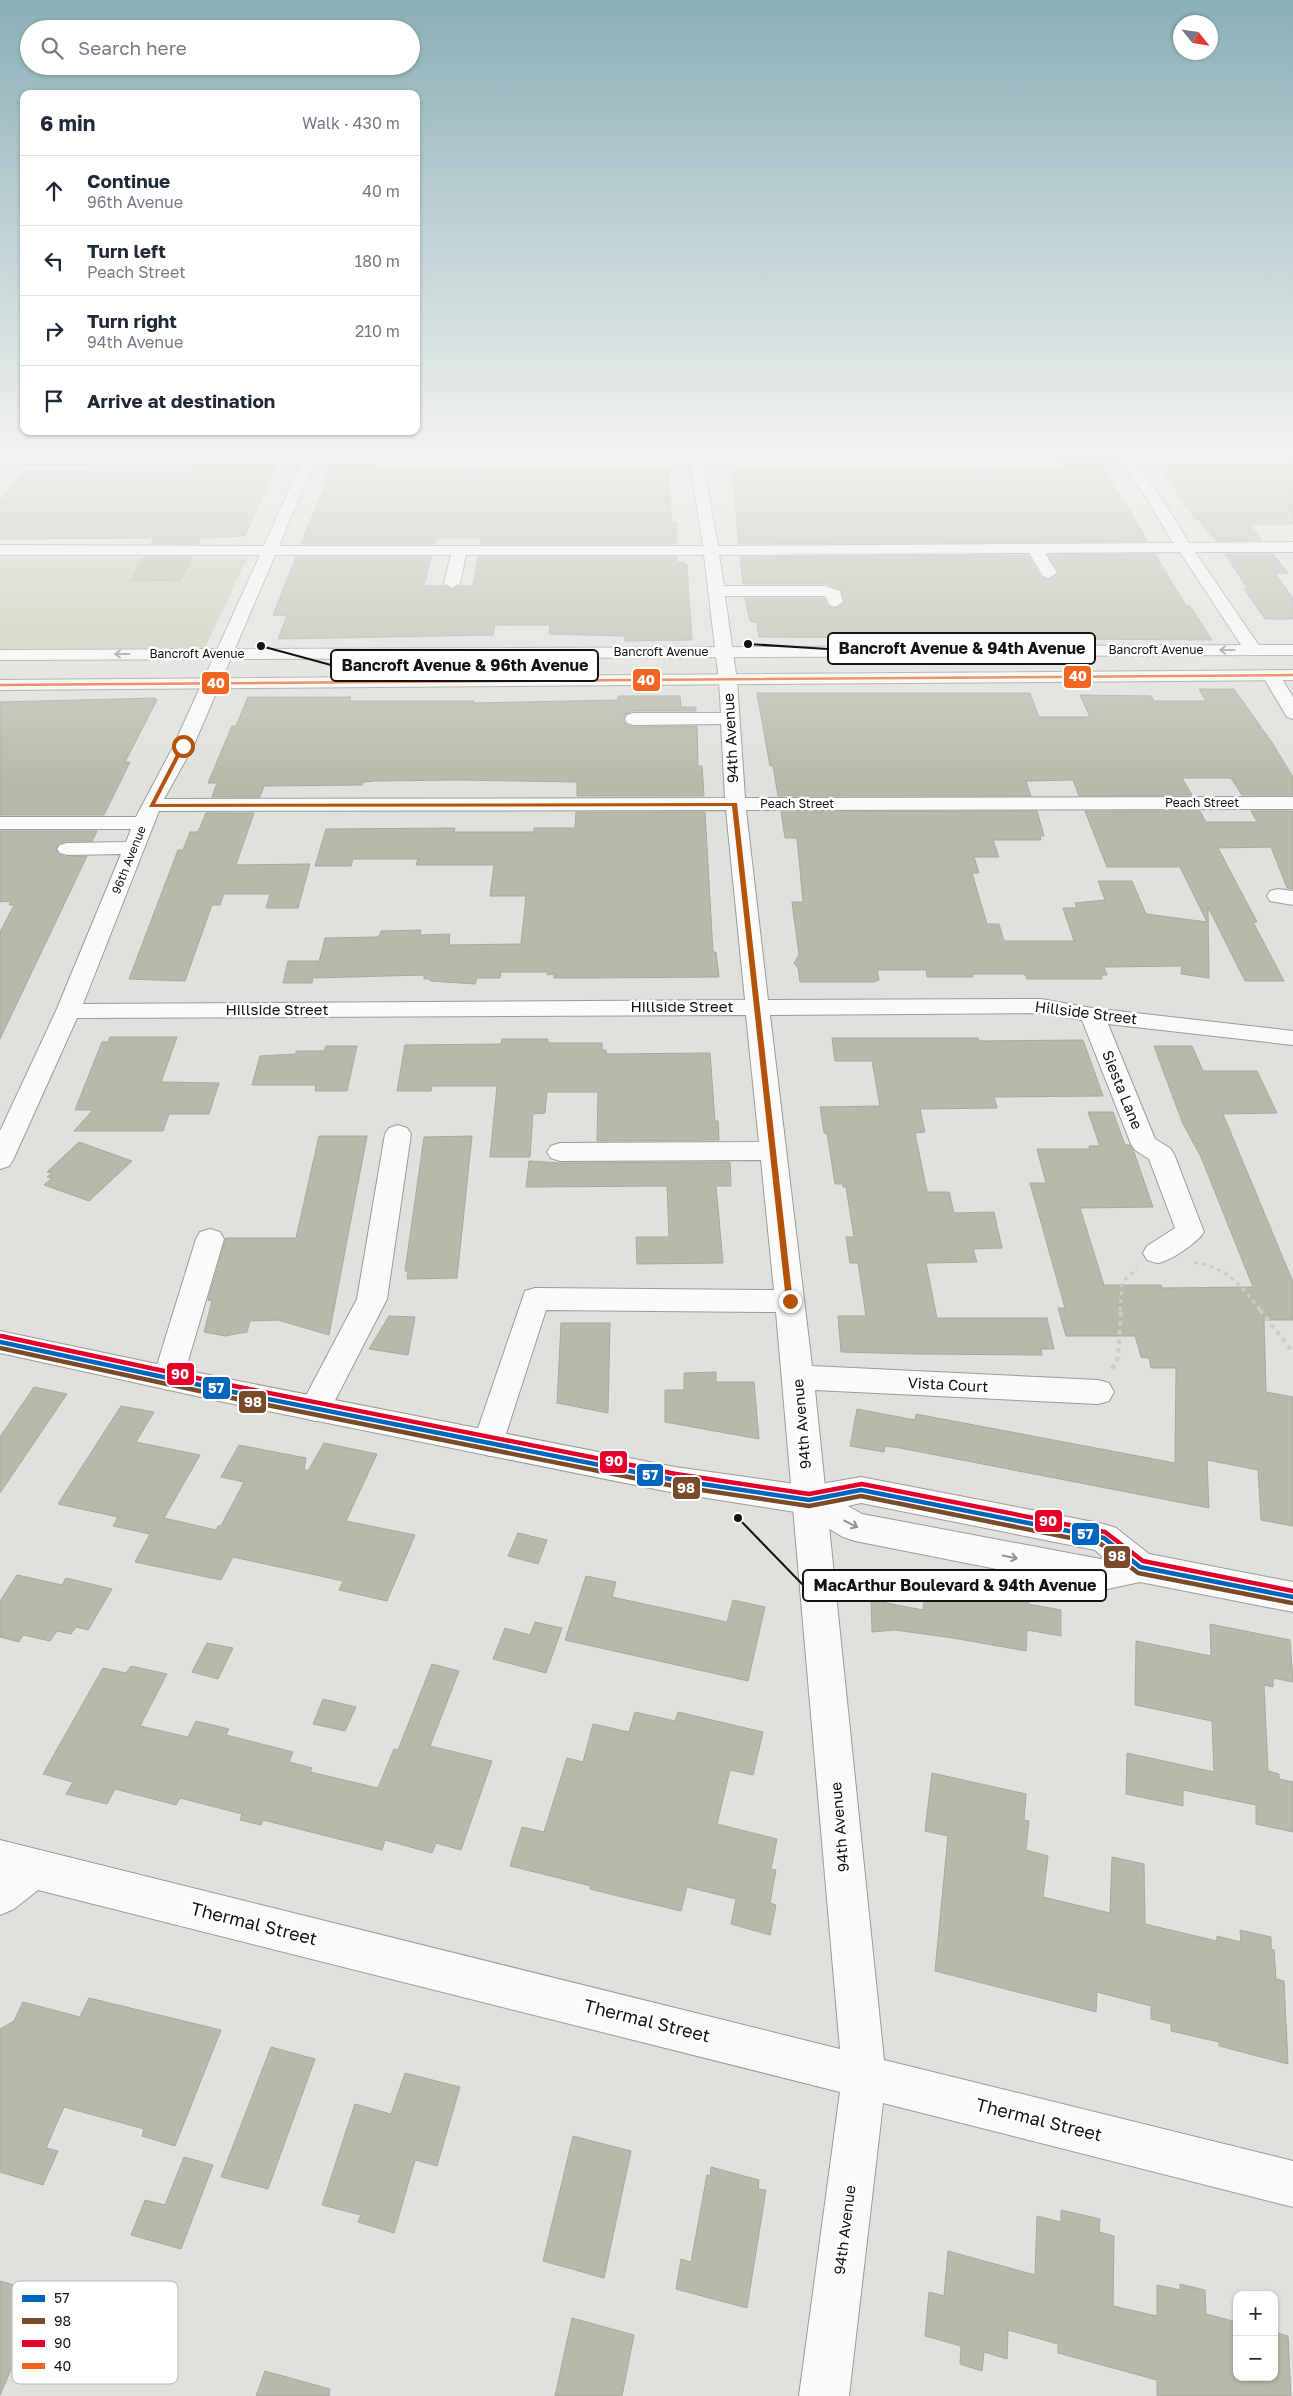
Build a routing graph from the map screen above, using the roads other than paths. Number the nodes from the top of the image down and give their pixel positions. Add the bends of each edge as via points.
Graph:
1 (263, 565) edge
2 (456, 565) edge
3 (713, 565) edge
4 (1045, 565) edge
5 (1197, 565) edge
6 (1049, 572) dead end
7 (452, 583) dead end
8 (717, 591) junction
9 (835, 602) dead end
10 (1254, 650) junction
11 (1293, 650) edge
12 (725, 652) junction
13 (0, 654) edge
14 (224, 654) junction
15 (1271, 675) junction
16 (1293, 675) edge
17 (728, 681) junction
18 (211, 683) junction
19 (0, 685) edge
20 (1293, 713) edge
21 (730, 718) junction
22 (634, 719) dead end
23 (1293, 803) edge
24 (735, 804) junction
25 (148, 814) junction
26 (0, 823) edge
27 (134, 848) junction
28 (67, 849) dead end
29 (759, 1007) junction
30 (68, 1011) junction
31 (1092, 1015) junction
32 (1293, 1038) edge
33 (398, 1134) dead end
34 (774, 1150) junction
35 (560, 1152) dead end
36 (0, 1160) edge
37 (210, 1239) dead end
38 (1157, 1253) road end
39 (790, 1301) junction
40 (0, 1342) edge
41 (798, 1377) junction
42 (168, 1378) junction
43 (1098, 1392) road end
44 (315, 1408) junction
45 (489, 1443) junction
46 (809, 1500) junction
47 (1293, 1597) edge
48 (16, 1864) edge
49 (0, 1895) edge
50 (864, 2075) junction
51 (1293, 2184) edge
52 (824, 2396) edge

1 - 14 street, 96th Avenue
2 - 7 street
3 - 8 street, 94th Avenue
4 - 6 street
5 - 10 street
8 - 9 street via 825,591 834,594
8 - 12 street, 94th Avenue
10 - 11 street, Bancroft Avenue
10 -> 12 street, Bancroft Avenue
12 - 14 street, Bancroft Avenue
12 - 17 street, 94th Avenue
14 -> 13 street, Bancroft Avenue
14 - 18 street, 96th Avenue
15 - 16 street, Bancroft Avenue
15 - 17 street, Bancroft Avenue
15 - 20 street
17 - 18 street, Bancroft Avenue
17 - 21 street, 94th Avenue
18 - 19 street, Bancroft Avenue
18 - 25 street, 96th Avenue
21 - 22 street
21 - 24 street, 94th Avenue
23 - 24 street, Peach Street
24 - 25 street, Peach Street
24 - 29 street, 94th Avenue
25 - 26 street, Peach Street
25 - 27 street, 96th Avenue
27 - 28 street
27 - 30 street, 96th Avenue
29 - 30 street, Hillside Street
29 - 31 street, Hillside Street via 1041,1006
29 - 34 street, 94th Avenue
30 - 36 street, 96th Avenue
31 - 32 street, Hillside Street
31 - 38 street, Siesta Lane via 1144,1144 1161,1154 1190,1232
33 - 44 street via 372,1299
34 - 35 street
34 - 39 street, 94th Avenue
37 - 42 street
39 - 41 street, 94th Avenue
39 - 45 street via 535,1299
40 - 42 street
41 - 43 street, Vista Court
41 - 46 street, 94th Avenue
42 - 44 street
44 - 45 street
45 - 46 street via 667,1479
46 - 47 street via 855,1527 1103,1575 1140,1567
46 - 50 street, 94th Avenue
48 - 49 street
48 - 50 street, Thermal Street
50 - 51 street, Thermal Street
50 - 52 street, 94th Avenue

